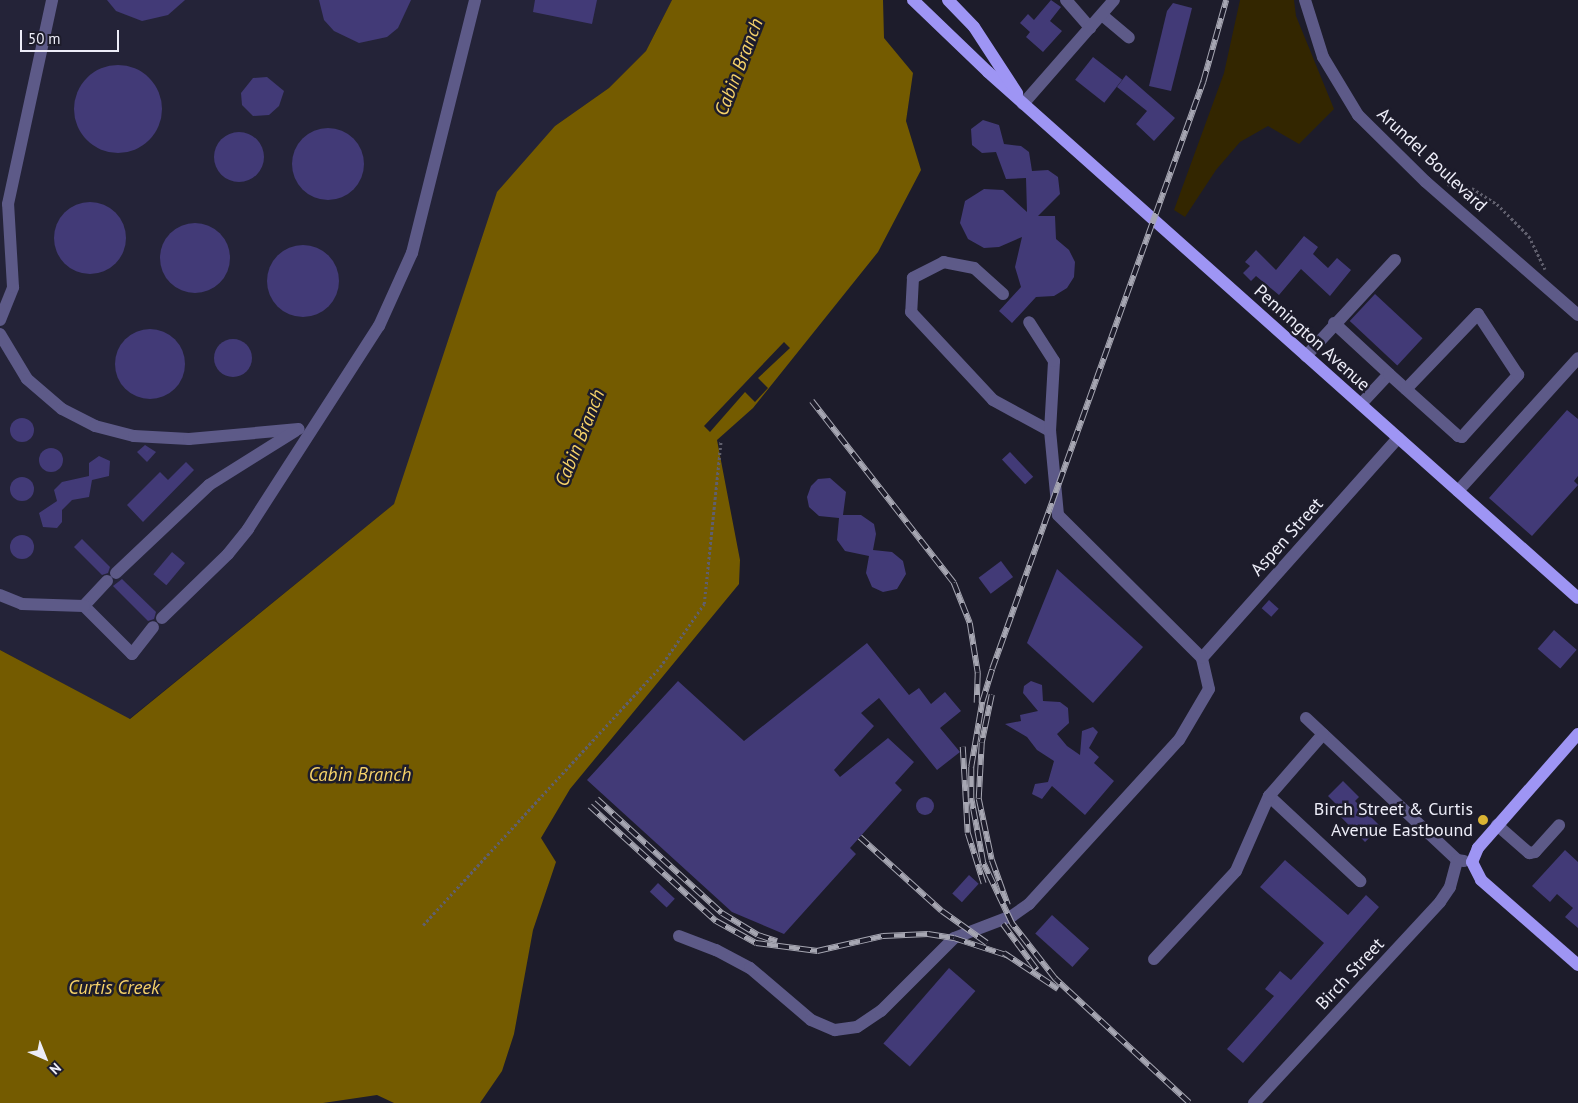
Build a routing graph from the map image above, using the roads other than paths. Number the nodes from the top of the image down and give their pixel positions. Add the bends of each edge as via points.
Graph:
1 (52, 0) edge
2 (474, 0) edge
3 (914, 0) edge
4 (948, 0) edge
5 (1066, 0) edge
6 (1114, 0) edge
7 (1305, 0) edge
8 (1102, 15) junction
9 (1090, 28) junction
10 (1130, 38) dead end
11 (1024, 104) junction
12 (1395, 260) dead end
13 (1003, 294) dead end
14 (1578, 315) edge
15 (0, 320) edge
16 (1029, 322) dead end
17 (1334, 323) junction
18 (0, 334) edge
19 (1306, 356) junction
20 (1578, 358) edge
21 (1389, 374) junction
22 (1406, 389) junction
23 (1361, 404) junction
24 (321, 414) junction
25 (299, 428) junction
26 (1050, 431) junction
27 (1398, 438) junction
28 (1458, 491) junction
29 (0, 596) edge
30 (1578, 598) edge
31 (84, 606) junction
32 (1202, 658) junction
33 (1306, 718) dead end
34 (1322, 734) junction
35 (1578, 734) edge
36 (1269, 796) junction
37 (1497, 825) junction
38 (1559, 825) dead end
39 (1457, 860) junction
40 (1472, 862) junction
41 (1360, 881) dead end
42 (680, 936) dead end
43 (1154, 959) dead end
44 (1578, 965) edge
45 (1254, 1103) edge

1 - 15 street via 8,204 13,286
2 - 24 street via 412,253 379,326
3 - 11 main road, Pennington Avenue
4 - 11 main road, Pennington Avenue via 979,34
5 - 9 street
6 - 8 street
7 - 14 street, Arundel Boulevard via 1323,57 1358,115 1426,182
8 - 9 street
8 - 10 street
9 - 11 street
11 - 19 main road, Pennington Avenue
12 - 17 street
13 - 26 street via 974,268 944,262 913,278 910,312 993,400
16 - 26 street via 1054,361
17 - 19 street
17 - 21 street
18 - 25 street via 27,379 62,409 95,426 134,436 189,439
19 - 23 main road, Pennington Avenue
20 - 28 street
21 - 22 street
21 - 23 street
22 - 22 street via 1462,437 1518,375 1478,314
23 - 27 main road, Pennington Avenue
24 - 25 street
24 - 31 street via 228,554 158,622 132,654
25 - 31 street via 209,485
26 - 32 street via 1058,515
27 - 28 main road, Pennington Avenue
27 - 32 street, Aspen Street
28 - 30 main road, Pennington Avenue
29 - 31 street via 22,604
32 - 42 street via 1209,688 1180,740 1075,856 1012,916 954,938 881,1011 857,1027 835,1030 812,1020 750,968
33 - 34 street
34 - 36 street
34 - 39 street
35 - 37 main road
36 - 41 street
36 - 43 street via 1236,871
37 - 38 street via 1529,853 1535,852
37 - 40 main road via 1478,848
39 - 40 street
39 - 45 street, Birch Street via 1450,887 1440,902
40 - 44 main road via 1481,880

